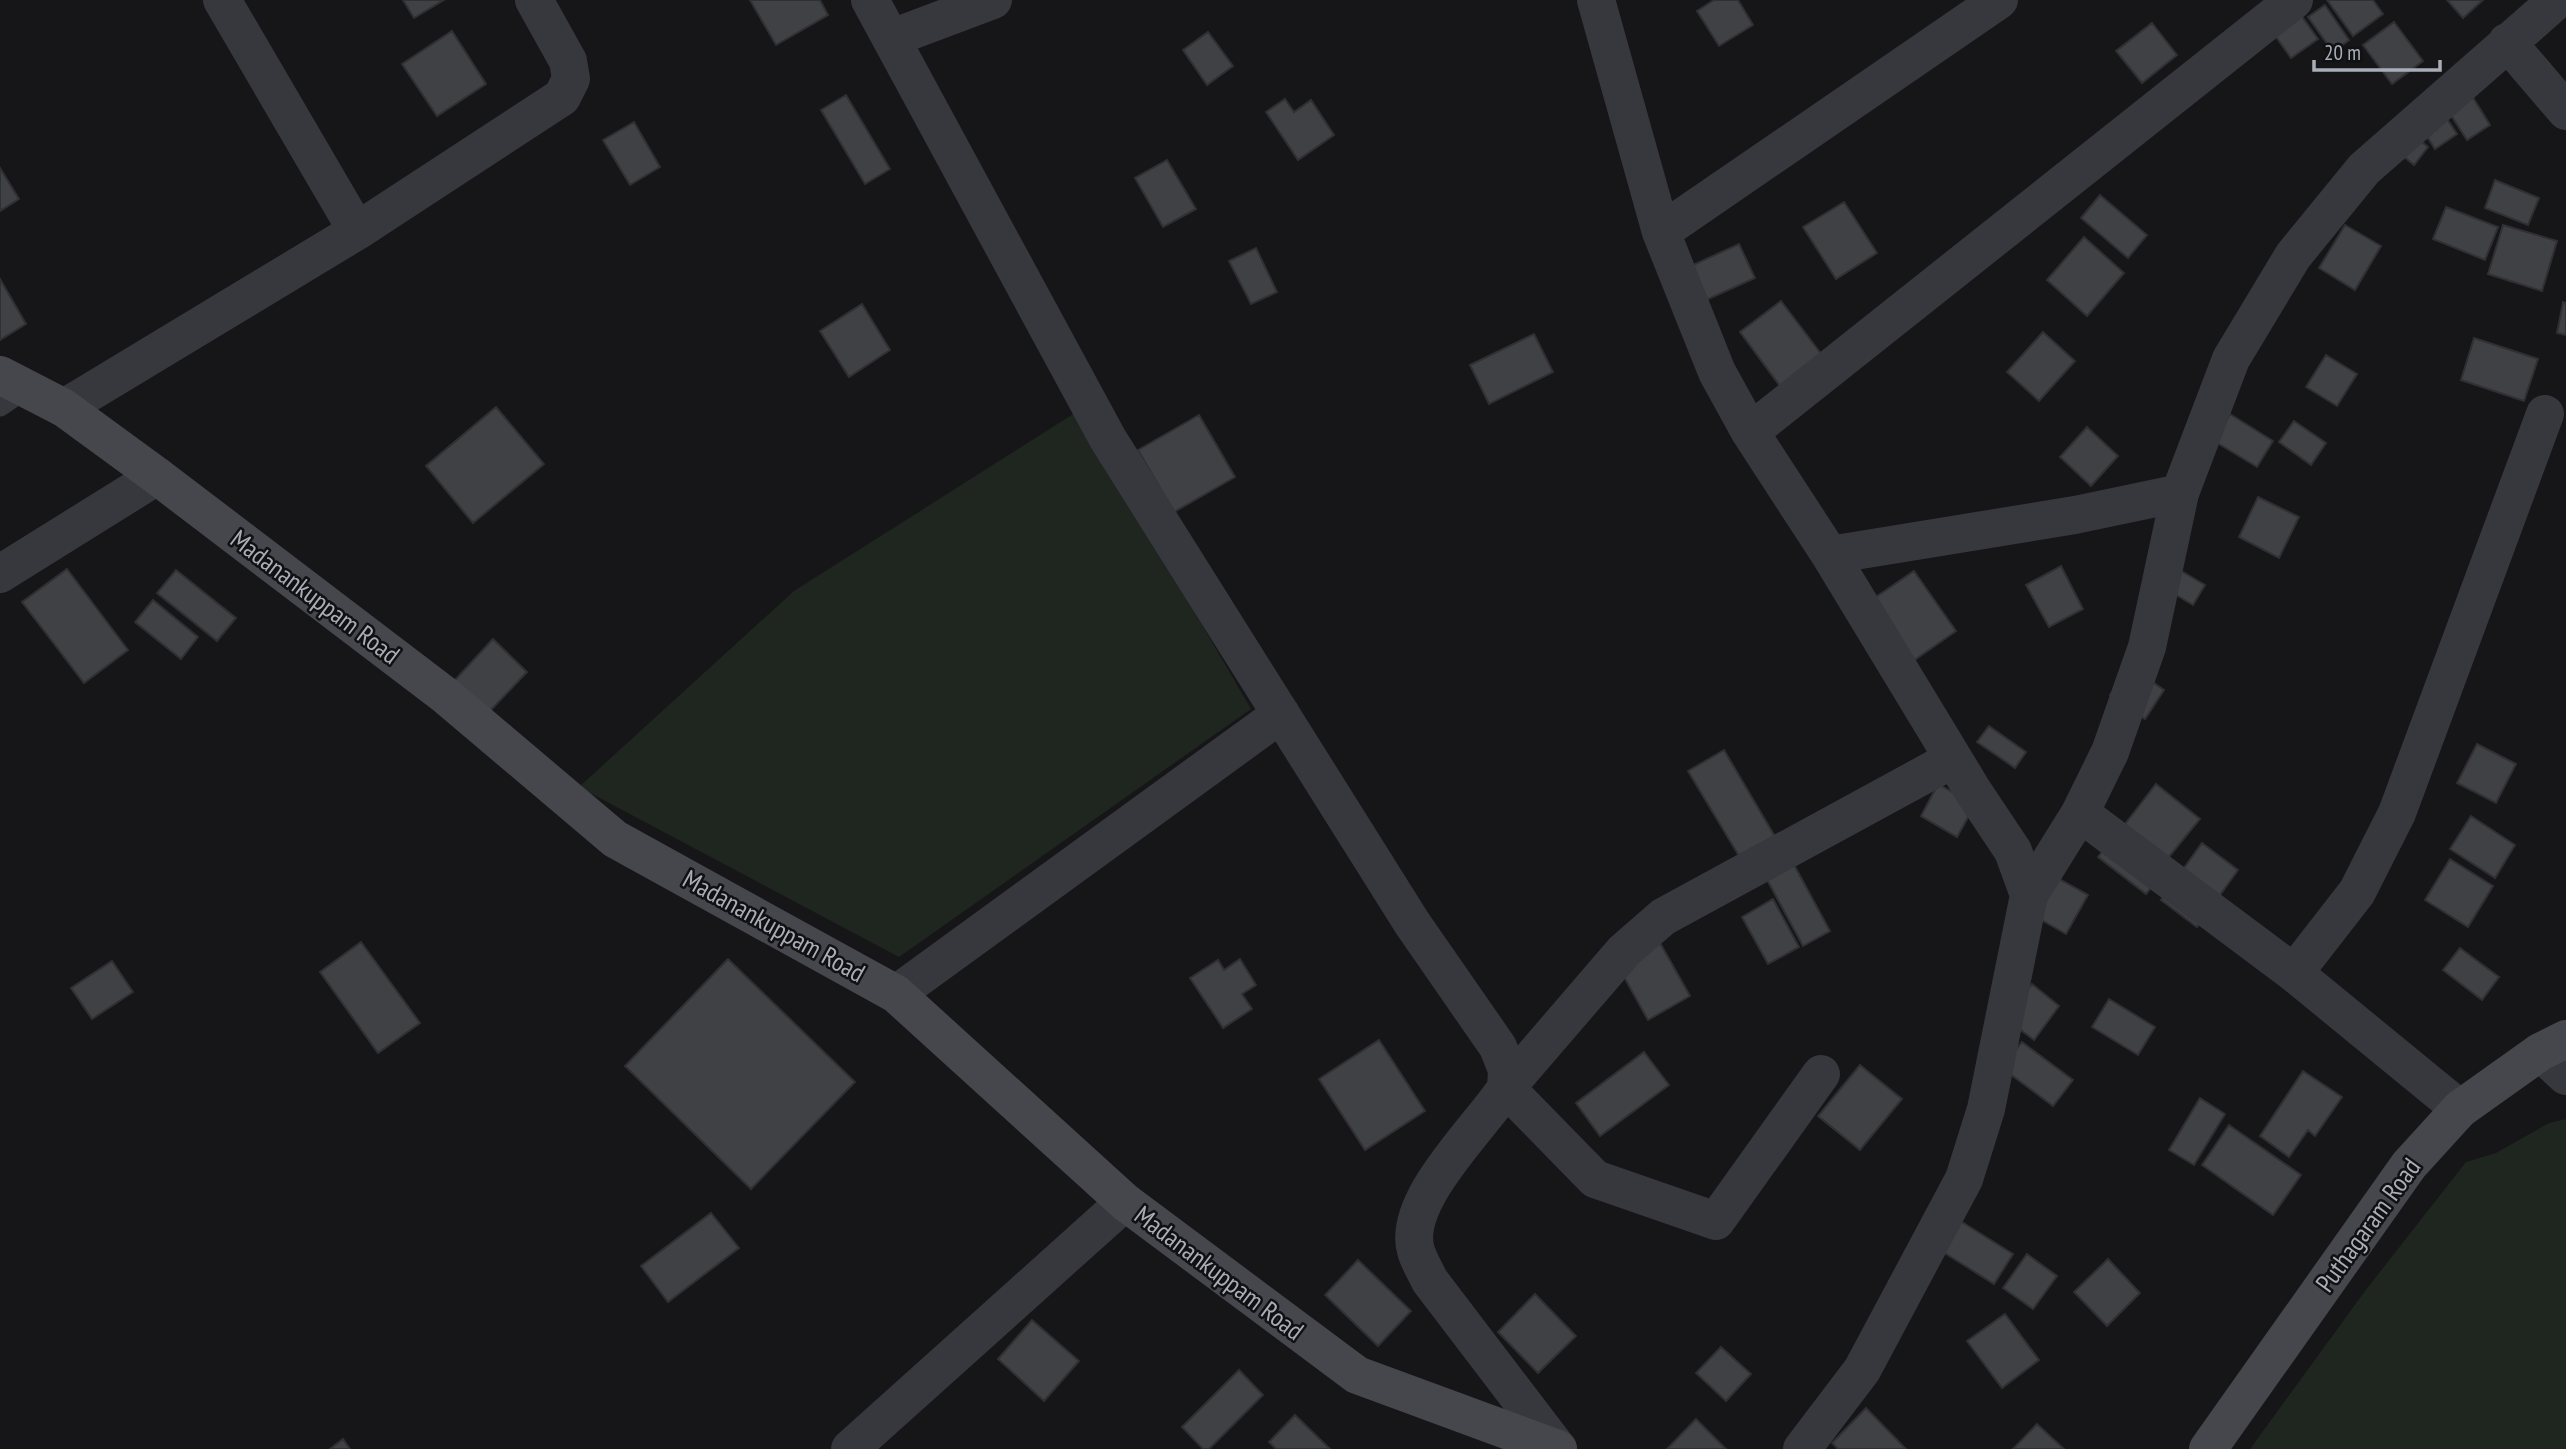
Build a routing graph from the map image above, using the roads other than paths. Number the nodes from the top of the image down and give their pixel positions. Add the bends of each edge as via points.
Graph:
1 (222, 0) edge
2 (534, 0) edge
3 (870, 0) edge
4 (993, 0) edge
5 (1596, 0) edge
6 (1999, 0) edge
7 (2294, 0) edge
8 (2557, 0) edge
9 (891, 38) junction
10 (2507, 43) junction
11 (2566, 111) edge
12 (356, 230) junction
13 (1661, 232) junction
14 (8, 390) edge
15 (64, 408) junction
16 (2544, 414) dead end
17 (1750, 432) junction
18 (157, 476) junction
19 (2180, 493) junction
20 (1830, 555) junction
21 (0, 574) edge
22 (1281, 715) junction
23 (1953, 759) junction
24 (2080, 813) junction
25 (2029, 895) junction
26 (2294, 973) junction
27 (896, 994) junction
28 (2557, 1056) edge
29 (1821, 1074) dead end
30 (1506, 1088) junction
31 (2459, 1109) junction
32 (1125, 1202) junction
33 (850, 1449) edge
34 (1558, 1449) edge
35 (1802, 1449) edge
36 (2208, 1449) edge

1 - 12 street
2 - 12 street via 568,61 571,79 562,97
3 - 9 street
4 - 9 street
5 - 13 street
6 - 13 street
7 - 17 street
8 - 10 street
9 - 22 street via 1108,439
10 - 11 street
10 - 19 street via 2364,169 2293,256 2231,359
12 - 15 street
13 - 17 street via 1717,372
14 - 15 main road, Madanankuppam Road
15 - 18 main road, Madanankuppam Road
16 - 26 street via 2397,813 2357,892
17 - 20 street
18 - 21 street
18 - 27 main road, Madanankuppam Road via 446,696 615,839
19 - 20 street
19 - 24 street via 2147,647 2110,752
20 - 23 street
22 - 27 street
22 - 30 street via 1412,923 1498,1046 1507,1070
23 - 25 street via 2013,851
23 - 30 street via 1663,917 1625,951
24 - 25 street
24 - 26 street
25 - 35 street via 1986,1109 1964,1180 1862,1370
26 - 31 street
27 - 32 main road, Madanankuppam Road
28 - 31 main road, Puthagaram Road
29 - 30 street via 1716,1221 1595,1179
30 - 34 street via 1429,1189 1416,1221 1415,1249 1430,1280
31 - 36 main road, Puthagaram Road via 2409,1165
32 - 33 street
32 - 34 main road, Madanankuppam Road via 1357,1375

